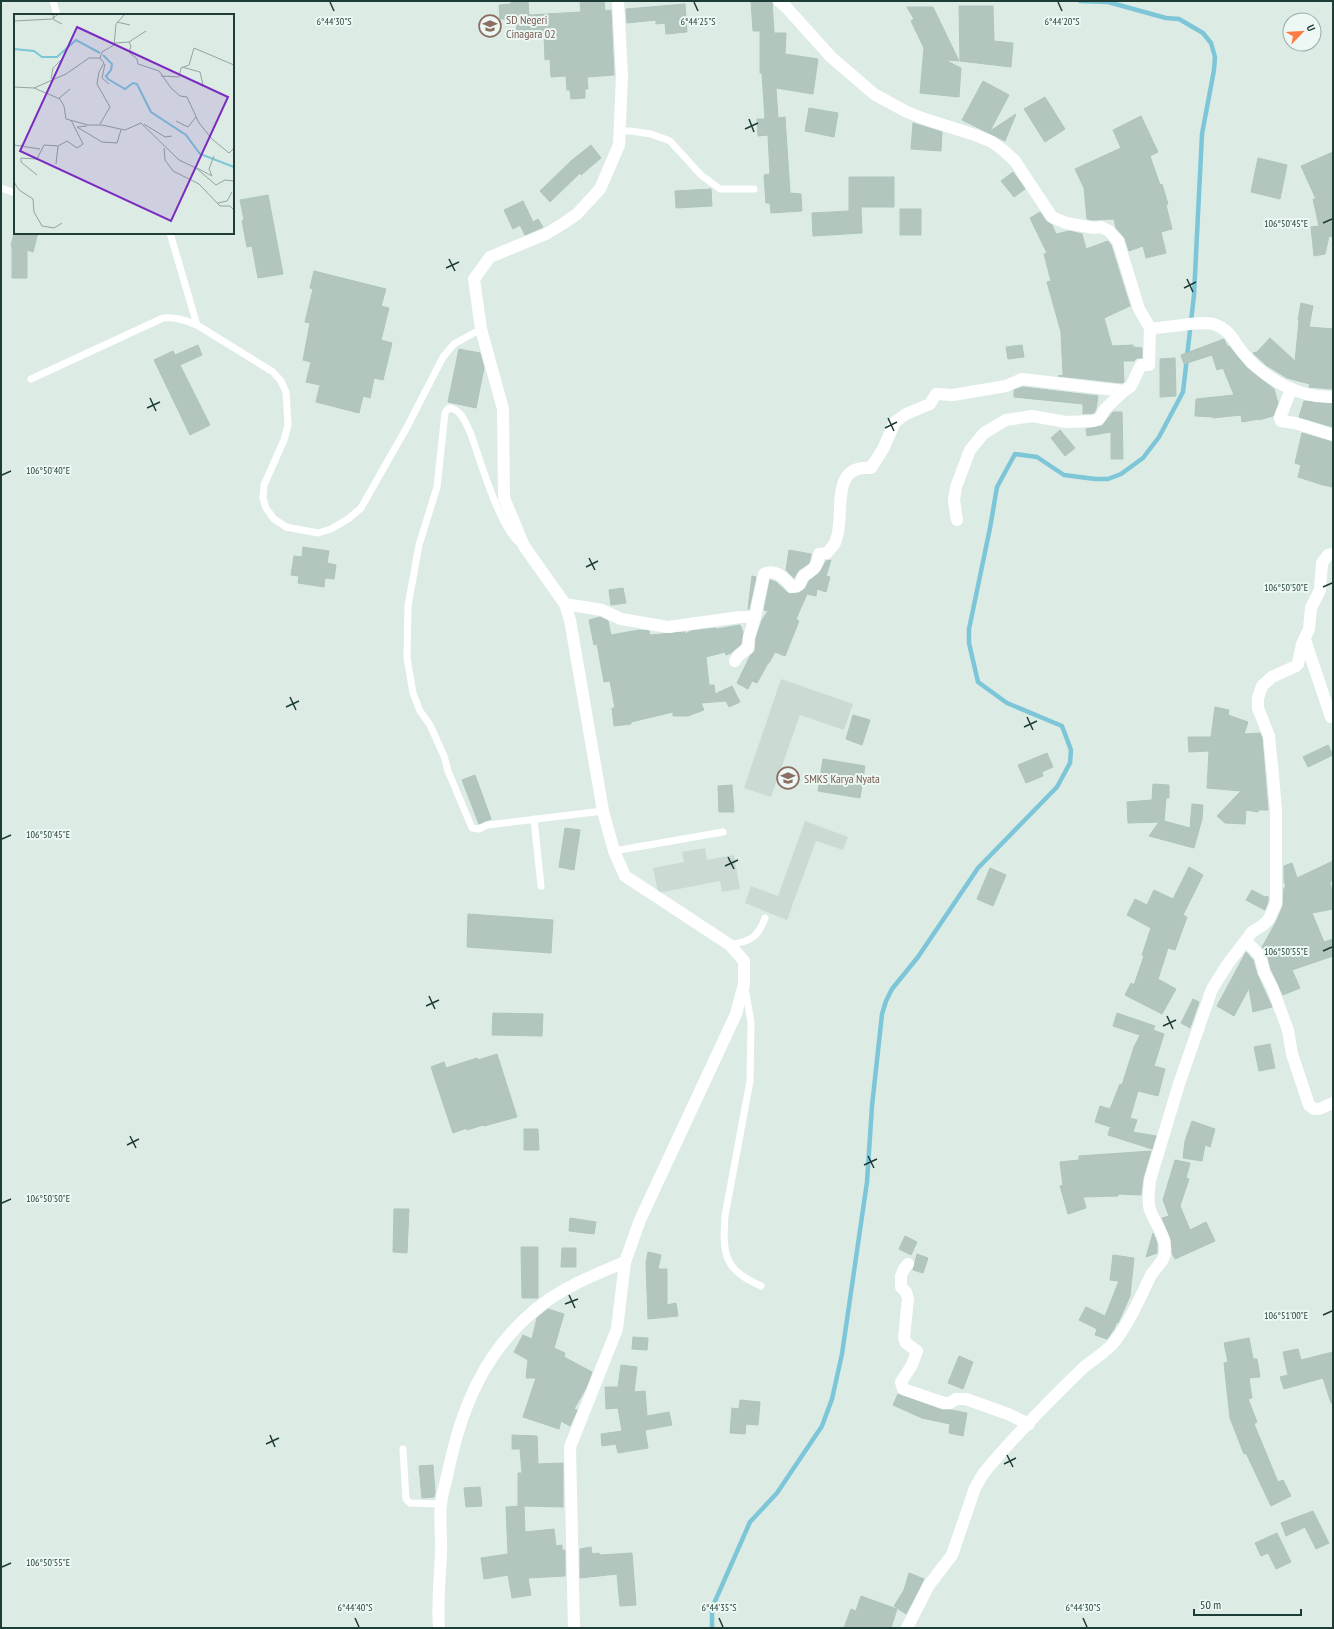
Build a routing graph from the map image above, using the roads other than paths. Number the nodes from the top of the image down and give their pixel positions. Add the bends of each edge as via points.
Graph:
1 (53, 1) edge
2 (618, 1) edge
3 (779, 1) edge
4 (57, 14) edge
5 (620, 131) junction
6 (1, 188) edge
7 (754, 189) dead end
8 (14, 194) edge
9 (170, 234) edge
10 (197, 325) junction
11 (1156, 328) junction
12 (481, 329) junction
13 (31, 379) dead end
14 (1291, 389) junction
15 (1124, 391) junction
16 (1333, 398) edge
17 (1333, 435) edge
18 (957, 520) dead end
19 (524, 546) junction
20 (1333, 554) edge
21 (565, 604) junction
22 (755, 618) junction
23 (1305, 640) junction
24 (735, 661) dead end
25 (1331, 717) dead end
26 (604, 811) junction
27 (534, 820) junction
28 (723, 832) dead end
29 (614, 851) junction
30 (541, 886) dead end
31 (765, 918) dead end
32 (1245, 942) junction
33 (730, 945) junction
34 (744, 984) junction
35 (1333, 1103) edge
36 (625, 1262) junction
37 (908, 1264) dead end
38 (761, 1286) dead end
39 (1029, 1424) junction
40 (403, 1450) dead end
41 (441, 1504) junction
42 (439, 1628) edge
43 (574, 1628) edge
44 (907, 1628) edge

1 - 4 lane
2 - 5 street via 622,76
3 - 11 street via 831,57 874,94 922,118 992,142 1015,161 1052,217 1066,223 1101,227 1110,231 1118,241 1139,309
5 - 7 lane via 651,134 670,141 701,175 720,189
5 - 12 street via 619,145 600,189 581,210 546,234 490,257 474,279
6 - 8 lane
9 - 10 lane
10 - 12 lane via 274,372 281,381 286,392 288,425 264,485 263,498 274,519 286,527 318,533 337,526 361,508 408,427 443,357 454,344
10 - 13 lane via 174,317 163,318
11 - 14 street via 1207,322 1224,329 1243,353 1262,371
11 - 15 street via 1149,365 1141,365 1131,386
12 - 19 street via 503,409 504,498
14 - 16 street
14 - 17 street via 1280,418 1282,421
15 - 18 street via 1099,419 1093,422 1066,422 1032,416 1006,420 984,433 970,450 956,486 954,501
15 - 22 street via 1022,379 1006,386 953,395 936,394 930,404 906,414 895,422 871,468 861,467 853,470 845,478 840,497 836,541 827,553 819,554 814,570 804,576 802,583 792,588 781,575 767,572 764,574
19 - 21 street
19 - 27 lane via 516,541 506,526 464,419 453,408 446,410 437,487 419,545 408,606 406,640 410,679 420,711 441,749 472,828
20 - 23 street via 1322,563 1320,590 1311,608
21 - 22 street via 602,610 621,619 668,627 740,617
21 - 26 street
22 - 24 street via 748,637 748,648
23 - 25 street
23 - 32 street via 1297,665 1272,677 1259,692 1258,708 1269,736 1276,812 1276,903 1264,925 1252,932
26 - 27 lane
26 - 29 street
27 - 30 lane
28 - 29 lane
29 - 33 street via 625,876
31 - 33 lane via 753,938
32 - 35 street via 1260,956 1288,1030 1292,1054 1309,1105 1319,1109
32 - 39 street via 1212,989 1150,1180 1149,1209 1164,1244 1166,1253 1163,1260 1155,1268 1115,1341 1084,1368
33 - 34 street via 744,961
34 - 36 street via 736,1014 640,1220
34 - 38 lane via 752,1022 750,1081 724,1234 725,1248 732,1266 740,1274
36 - 41 street via 556,1294 534,1310 506,1340 480,1376 464,1410
36 - 43 street via 617,1329 570,1447
37 - 39 street via 901,1276 901,1287 908,1299 904,1338 906,1343 917,1351 901,1382 903,1389 944,1403 966,1399
39 - 44 street via 983,1474 970,1501 952,1555 929,1585
40 - 41 lane via 406,1499 410,1503
41 - 42 street

